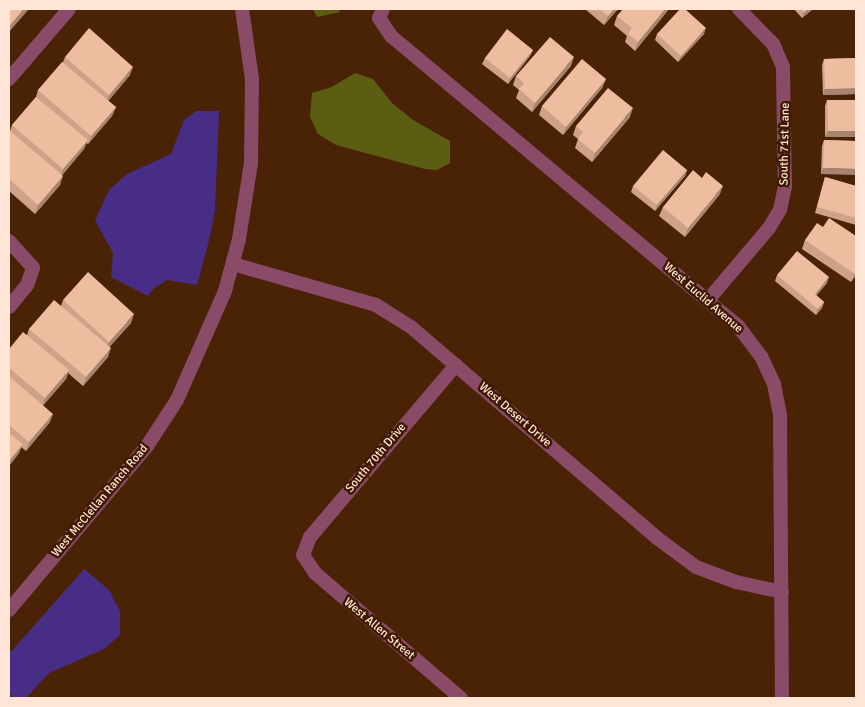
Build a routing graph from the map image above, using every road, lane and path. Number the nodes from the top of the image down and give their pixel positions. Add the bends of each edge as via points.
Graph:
1 (69, 9) edge
2 (242, 9) edge
3 (739, 9) edge
4 (381, 13) edge
5 (9, 79) edge
6 (9, 241) edge
7 (233, 264) junction
8 (708, 300) junction
9 (9, 307) edge
10 (456, 364) junction
11 (302, 555) joint
12 (782, 592) junction
13 (9, 610) edge
14 (461, 698) edge
15 (782, 698) edge

1 - 5 street
2 - 7 street, West McClellan Ranch Road via 252,79 251,164
3 - 8 street, South 71st Lane via 772,44 783,67 785,186 780,210 769,228
4 - 8 street, West Euclid Avenue via 391,36
6 - 9 street via 33,268 27,285
7 - 10 street, West Desert Drive via 376,306 411,327
7 - 13 street, West McClellan Ranch Road via 202,346 177,400 120,481
8 - 12 street, West Euclid Avenue via 738,326 761,356 774,384 780,415
10 - 11 street, South 70th Drive via 310,537
10 - 12 street, West Desert Drive via 657,538 696,567 736,582
11 - 14 street, West Allen Street via 315,574
12 - 15 street, West Euclid Avenue

